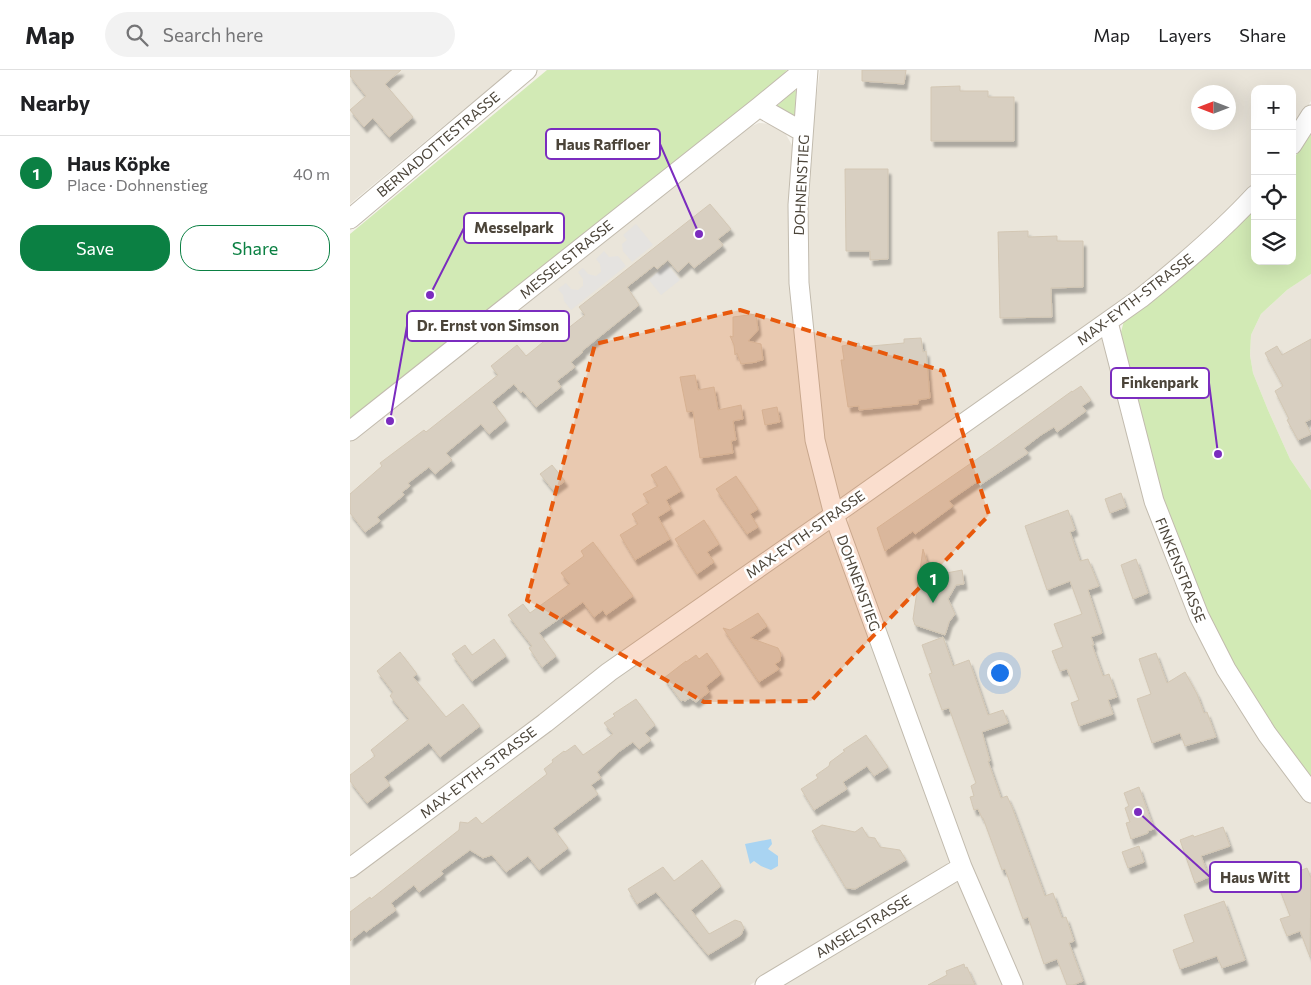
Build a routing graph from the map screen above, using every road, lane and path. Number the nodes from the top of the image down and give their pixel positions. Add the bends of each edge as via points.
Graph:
1 (527, 70) edge
2 (804, 70) edge
3 (808, 70) edge
4 (759, 107) junction
5 (1311, 115) edge
6 (804, 132) junction
7 (1296, 139) edge
8 (1251, 198) edge
9 (350, 219) edge
10 (1108, 322) junction
11 (350, 431) edge
12 (834, 515) junction
13 (1311, 792) edge
14 (962, 867) junction
15 (350, 868) edge
16 (764, 985) edge
17 (1012, 985) edge

1 - 9 street, BERNADOTTESTRASSE
2 - 4 street, MESSELSTRASSE
3 - 6 street, DOHNENSTIEG
4 - 6 street
4 - 11 street, MESSELSTRASSE
5 - 7 street
6 - 12 street, DOHNENSTIEG via 798,205 798,284 815,440
8 - 10 street, MAX-EYTH-STRASSE via 1184,264
10 - 12 street, MAX-EYTH-STRASSE
10 - 13 street, FINKENSTRASSE via 1154,501 1199,616 1226,669 1266,734
12 - 14 street, DOHNENSTIEG
12 - 15 street, MAX-EYTH-STRASSE via 609,672
14 - 16 street, AMSELSTRASSE
14 - 17 street, DOHNENSTIEG

